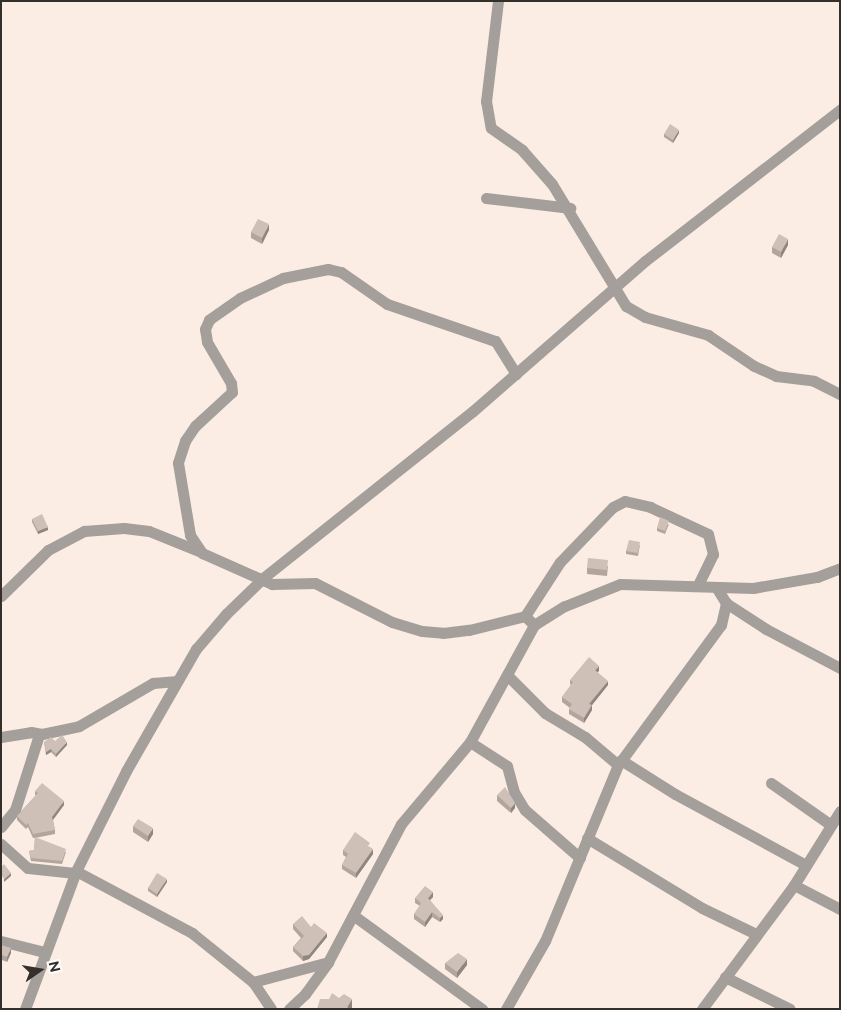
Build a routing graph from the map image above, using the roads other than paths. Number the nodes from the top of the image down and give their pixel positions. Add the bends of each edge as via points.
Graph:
1 (498, 1) edge
2 (840, 110) edge
3 (486, 198) dead end
4 (570, 208) junction
5 (614, 290) junction
6 (516, 374) junction
7 (840, 394) edge
8 (202, 553) junction
9 (840, 568) edge
10 (263, 578) junction
11 (698, 585) junction
12 (716, 587) junction
13 (1, 596) edge
14 (726, 603) junction
15 (526, 616) junction
16 (534, 625) junction
17 (840, 668) edge
18 (507, 675) junction
19 (177, 680) junction
20 (39, 735) junction
21 (1, 737) edge
22 (470, 742) junction
23 (620, 763) junction
24 (771, 782) dead end
25 (840, 811) edge
26 (831, 825) junction
27 (1, 827) edge
28 (587, 838) junction
29 (1, 844) edge
30 (580, 858) junction
31 (806, 865) junction
32 (76, 872) junction
33 (794, 884) junction
34 (840, 909) edge
35 (353, 915) junction
36 (756, 934) junction
37 (1, 941) edge
38 (44, 952) junction
39 (328, 962) junction
40 (725, 977) junction
41 (253, 982) junction
42 (25, 1009) edge
43 (271, 1009) edge
44 (289, 1009) edge
45 (482, 1009) edge
46 (506, 1009) edge
47 (702, 1009) edge
48 (790, 1009) edge

1 - 4 street via 486,115 491,128 528,157
2 - 5 street via 645,261
3 - 4 street
4 - 5 street
5 - 6 street
5 - 7 street via 626,306 645,317 708,335 754,366 776,376 814,381
6 - 8 street via 495,341 387,304 341,272 328,269 311,271 264,285 240,298 209,320 205,329 207,342 231,383 232,392 195,426 185,441 178,463 190,536
6 - 10 street via 396,476
8 - 10 street
8 - 13 street via 149,531 124,528 84,531 48,550
9 - 12 street via 783,584 734,590
10 - 15 street via 280,585 315,583 385,619 422,631 469,630
10 - 19 street via 196,649
11 - 12 street
11 - 15 street via 712,554 708,534 650,507 625,501 613,507 560,562
11 - 16 street via 614,586 565,606
12 - 14 street
14 - 17 street via 766,629
14 - 23 street via 726,613 712,640
15 - 16 street
16 - 18 street
18 - 22 street
18 - 23 street via 556,722 585,737
19 - 20 street via 152,683 79,726
19 - 32 street via 126,770
20 - 21 street via 31,732
20 - 27 street via 15,810
22 - 30 street via 506,766 514,792 525,810
22 - 35 street via 400,824
23 - 28 street
23 - 31 street
24 - 26 street
25 - 26 street
26 - 31 street
28 - 30 street
28 - 36 street via 694,904
29 - 32 street via 28,868
30 - 46 street via 545,941
31 - 33 street
32 - 38 street
32 - 41 street via 192,933
33 - 34 street
33 - 36 street
35 - 39 street
35 - 45 street
36 - 40 street
37 - 38 street
38 - 42 street
39 - 41 street
39 - 44 street via 305,994
40 - 47 street
40 - 48 street
41 - 43 street

